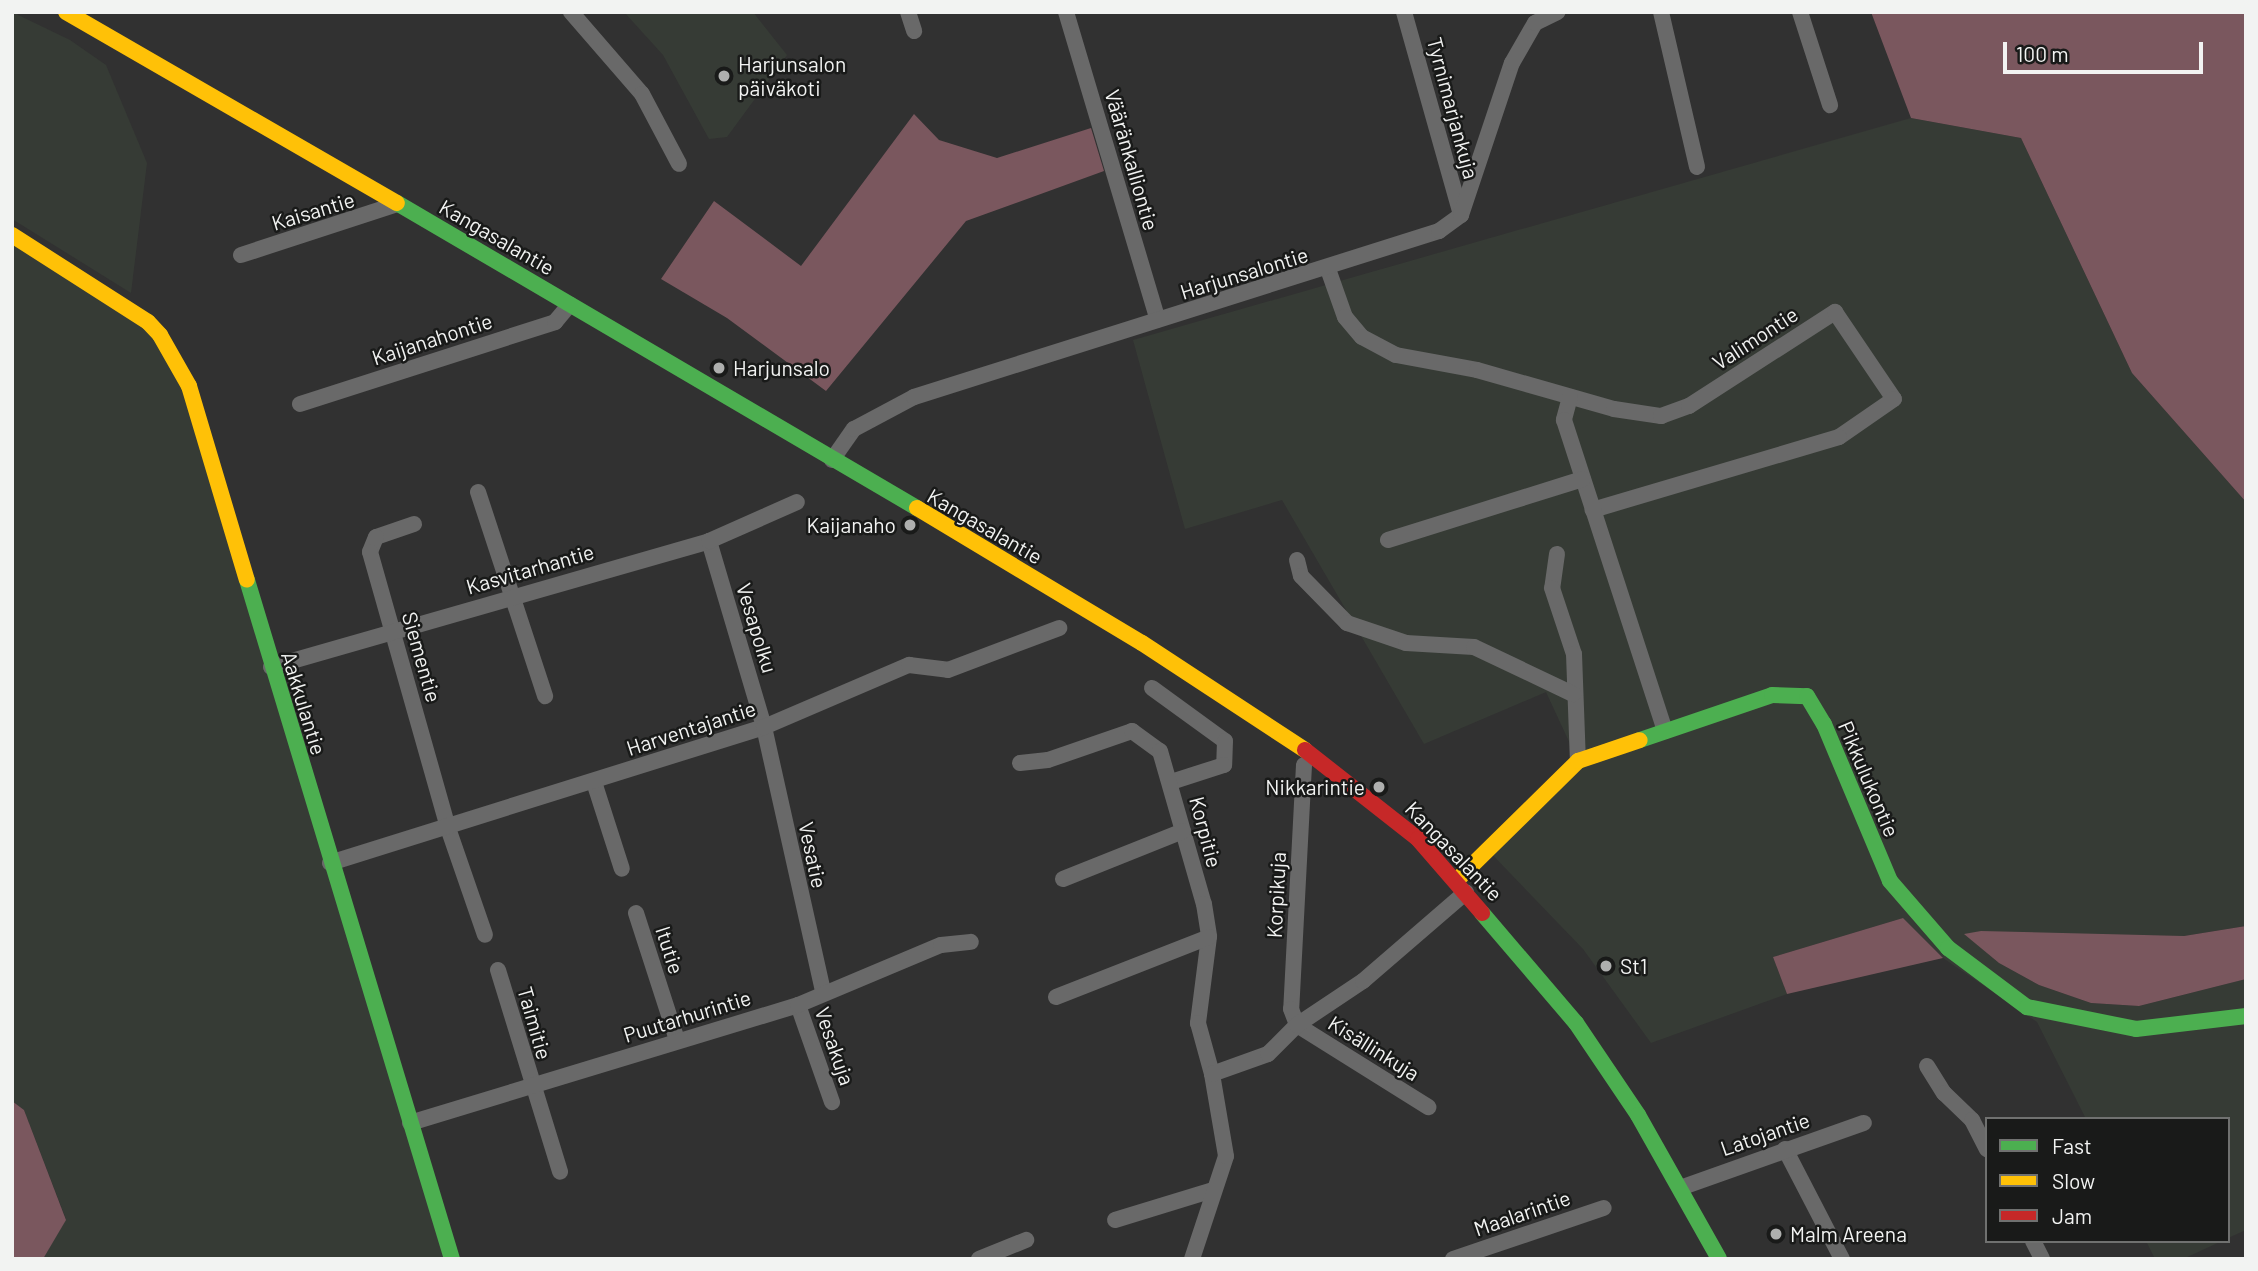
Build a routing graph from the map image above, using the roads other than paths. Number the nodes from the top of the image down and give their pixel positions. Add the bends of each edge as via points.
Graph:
1 (66, 12) edge
2 (571, 12) edge
3 (908, 12) edge
4 (1066, 12) edge
5 (1404, 12) edge
6 (1558, 12) edge
7 (1661, 12) edge
8 (1800, 12) edge
9 (915, 31) dead end
10 (1830, 105) dead end
11 (679, 164) dead end
12 (1697, 167) dead end
13 (397, 204) junction
14 (1461, 215) junction
15 (12, 235) edge
16 (241, 255) dead end
17 (1328, 269) junction
18 (570, 304) junction
19 (1158, 320) junction
20 (1570, 397) junction
21 (300, 404) dead end
22 (832, 460) junction
23 (1583, 479) junction
24 (478, 492) dead end
25 (797, 502) dead end
26 (1593, 510) junction
27 (414, 524) dead end
28 (1388, 540) dead end
29 (709, 541) junction
30 (1557, 554) dead end
31 (1297, 560) dead end
32 (511, 596) junction
33 (1059, 628) dead end
34 (392, 632) junction
35 (271, 667) junction
36 (1153, 688) dead end
37 (1573, 694) junction
38 (545, 696) dead end
39 (764, 727) junction
40 (1665, 731) junction
41 (1578, 761) junction
42 (1020, 763) dead end
43 (1304, 765) dead end
44 (594, 782) junction
45 (1171, 782) junction
46 (449, 828) junction
47 (1183, 831) junction
48 (330, 863) junction
49 (622, 869) dead end
50 (1063, 879) dead end
51 (1461, 886) junction
52 (636, 913) dead end
53 (485, 935) dead end
54 (1209, 937) junction
55 (971, 942) dead end
56 (498, 970) dead end
57 (823, 992) junction
58 (1056, 996) dead end
59 (798, 1005) junction
60 (2246, 1016) edge
61 (1297, 1025) junction
62 (677, 1040) junction
63 (1927, 1066) dead end
64 (1212, 1074) junction
65 (531, 1086) junction
66 (832, 1102) dead end
67 (1427, 1107) dead end
68 (410, 1123) junction
69 (1864, 1123) dead end
70 (1985, 1145) edge
71 (1785, 1149) junction
72 (560, 1172) dead end
73 (1680, 1188) junction
74 (1213, 1190) junction
75 (1604, 1208) dead end
76 (1115, 1220) dead end
77 (1026, 1240) dead end
78 (2034, 1243) edge
79 (452, 1259) edge
80 (979, 1259) edge
81 (1192, 1259) edge
82 (1452, 1259) edge
83 (1719, 1259) edge
84 (1842, 1259) edge
85 (2042, 1259) edge

1 - 13 street, Kangasalantie
2 - 11 street via 642,94
3 - 9 street
4 - 19 street, Vääränkalliontie
5 - 14 street, Tyrnimarjankuja
6 - 14 street via 1535,23 1512,63
7 - 12 street
8 - 10 street
13 - 16 street, Kaisantie
13 - 18 street, Kangasalantie
14 - 17 street, Harjunsalontie via 1438,232
15 - 35 street, Aakkulantie via 148,323 176,360 189,386
17 - 19 street, Harjunsalontie
17 - 20 street, Valimontie via 1345,317 1362,337 1396,355 1477,370
18 - 21 street, Kaijanahontie via 555,322
18 - 22 street, Kangasalantie
19 - 22 street, Harjunsalontie via 914,397 853,429
20 - 23 street via 1564,420
20 - 26 street, Valimontie via 1661,416 1689,406 1835,312 1894,399 1839,437
22 - 51 street, Kangasalantie via 1142,643 1290,739 1378,805
23 - 26 street
23 - 28 street
24 - 32 street
25 - 29 street, Kasvitarhantie
26 - 40 street
27 - 34 street, Siementie via 376,537 370,552
29 - 32 street, Kasvitarhantie
29 - 39 street, Vesapolku
30 - 37 street via 1552,589 1574,654
31 - 37 street via 1301,576 1347,623 1406,643 1474,647
32 - 34 street, Kasvitarhantie
32 - 38 street
33 - 39 street, Harventajantie via 948,670 909,665
34 - 35 street, Kasvitarhantie
34 - 46 street, Siementie
35 - 48 street, Aakkulantie
36 - 45 street via 1225,741 1224,765
37 - 41 street
39 - 44 street, Harventajantie
39 - 57 street, Vesatie
40 - 41 street, Pikkulukontie
40 - 60 street, Pikkulukontie via 1772,695 1807,696 1824,724 1890,881 1948,948 2027,1007 2136,1029
41 - 51 street, Pikkulukontie
42 - 45 street, Korpitie via 1048,760 1132,731 1160,751
43 - 61 street, Korpikuja via 1291,1001
44 - 46 street, Harventajantie
44 - 49 street
45 - 47 street, Korpitie
46 - 48 street, Harventajantie
46 - 53 street
47 - 50 street
47 - 54 street, Korpitie
48 - 68 street, Aakkulantie
51 - 61 street via 1363,981
51 - 73 street, Kangasalantie via 1576,1023
52 - 62 street, Itutie
54 - 58 street
54 - 64 street, Korpitie via 1198,1023
55 - 57 street, Puutarhurintie via 941,944
56 - 65 street, Taimitie
57 - 59 street, Puutarhurintie
59 - 62 street, Puutarhurintie
59 - 66 street, Vesakuja
61 - 64 street via 1268,1054
61 - 67 street, Kisällinkuja
62 - 65 street, Puutarhurintie
63 - 70 street via 1944,1093 1972,1119
64 - 74 street, Korpitie via 1226,1156
65 - 68 street, Puutarhurintie
65 - 72 street, Taimitie
68 - 79 street, Aakkulantie
69 - 71 street, Latojantie
71 - 73 street, Latojantie
71 - 84 street
73 - 83 street, Kangasalantie
74 - 76 street
74 - 81 street, Korpitie
75 - 82 street, Maalarintie
77 - 80 street
78 - 85 street

